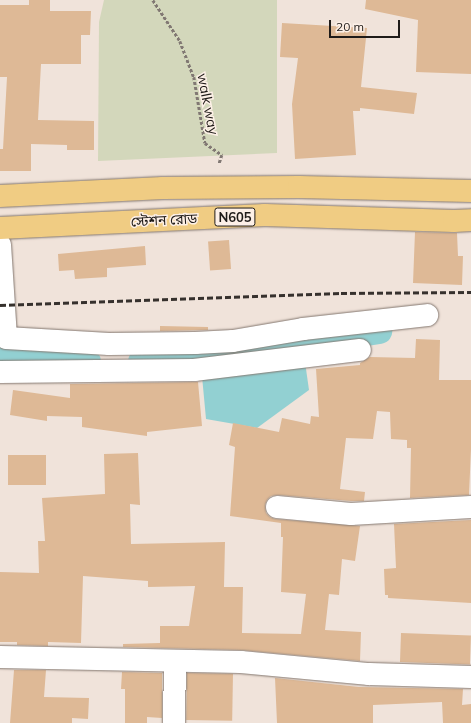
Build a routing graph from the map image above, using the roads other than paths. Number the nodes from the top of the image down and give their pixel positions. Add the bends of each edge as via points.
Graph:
1 (471, 191) edge
2 (0, 196) edge
3 (471, 220) edge
4 (0, 228) edge
5 (0, 245) edge
6 (426, 315) dead end
7 (195, 343) junction
8 (109, 344) junction
9 (360, 350) dead end
10 (194, 370) junction
11 (108, 371) junction
12 (0, 372) edge
13 (471, 506) edge
14 (277, 507) dead end
15 (0, 657) edge
16 (175, 661) junction
17 (471, 677) edge
18 (174, 723) edge

1 - 2 highway, N605 via 210,187
3 - 4 highway, স্টেশন রোড / N605 via 266,215
5 - 8 street via 6,338
6 - 7 street via 303,329 233,341
7 - 8 street
7 - 10 street
8 - 11 street
9 - 10 street
10 - 11 street
11 - 12 street
13 - 14 street via 351,514
15 - 16 street
16 - 17 street via 241,662 369,674
16 - 18 street

